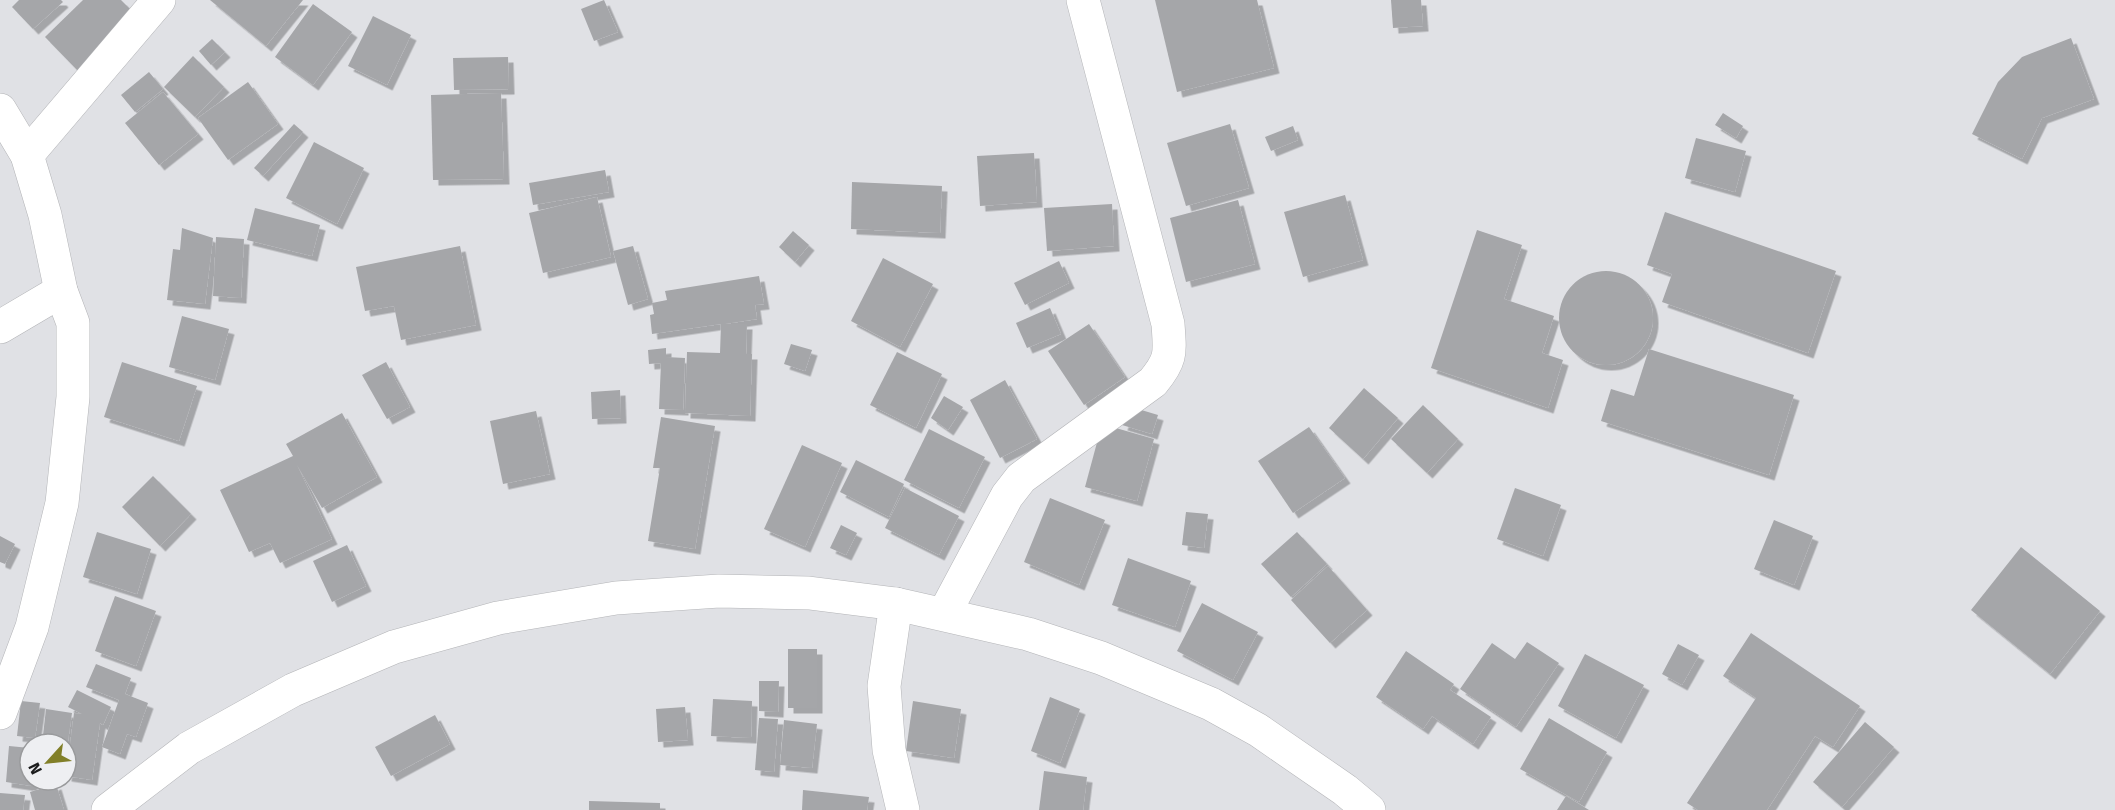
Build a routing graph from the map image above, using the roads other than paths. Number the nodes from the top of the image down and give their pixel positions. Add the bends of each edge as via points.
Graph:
1 (159, 0) edge
2 (1083, 0) edge
3 (0, 110) edge
4 (27, 155) junction
5 (61, 291) junction
6 (0, 327) edge
7 (896, 604) junction
8 (944, 614) junction
9 (0, 713) edge
10 (108, 810) edge
11 (903, 810) edge
12 (1369, 810) edge

1 - 4 street
2 - 8 street via 1168,324 1167,366 1153,382 1021,478 1007,496
3 - 4 street
4 - 5 street
5 - 6 street
5 - 9 street via 73,323 73,397 62,503 32,627
7 - 8 street
7 - 10 street via 809,593 719,591 616,598 498,618 394,647 293,690 189,748
7 - 11 street via 884,686 889,750
8 - 12 street via 1028,634 1101,658 1211,704 1258,730

